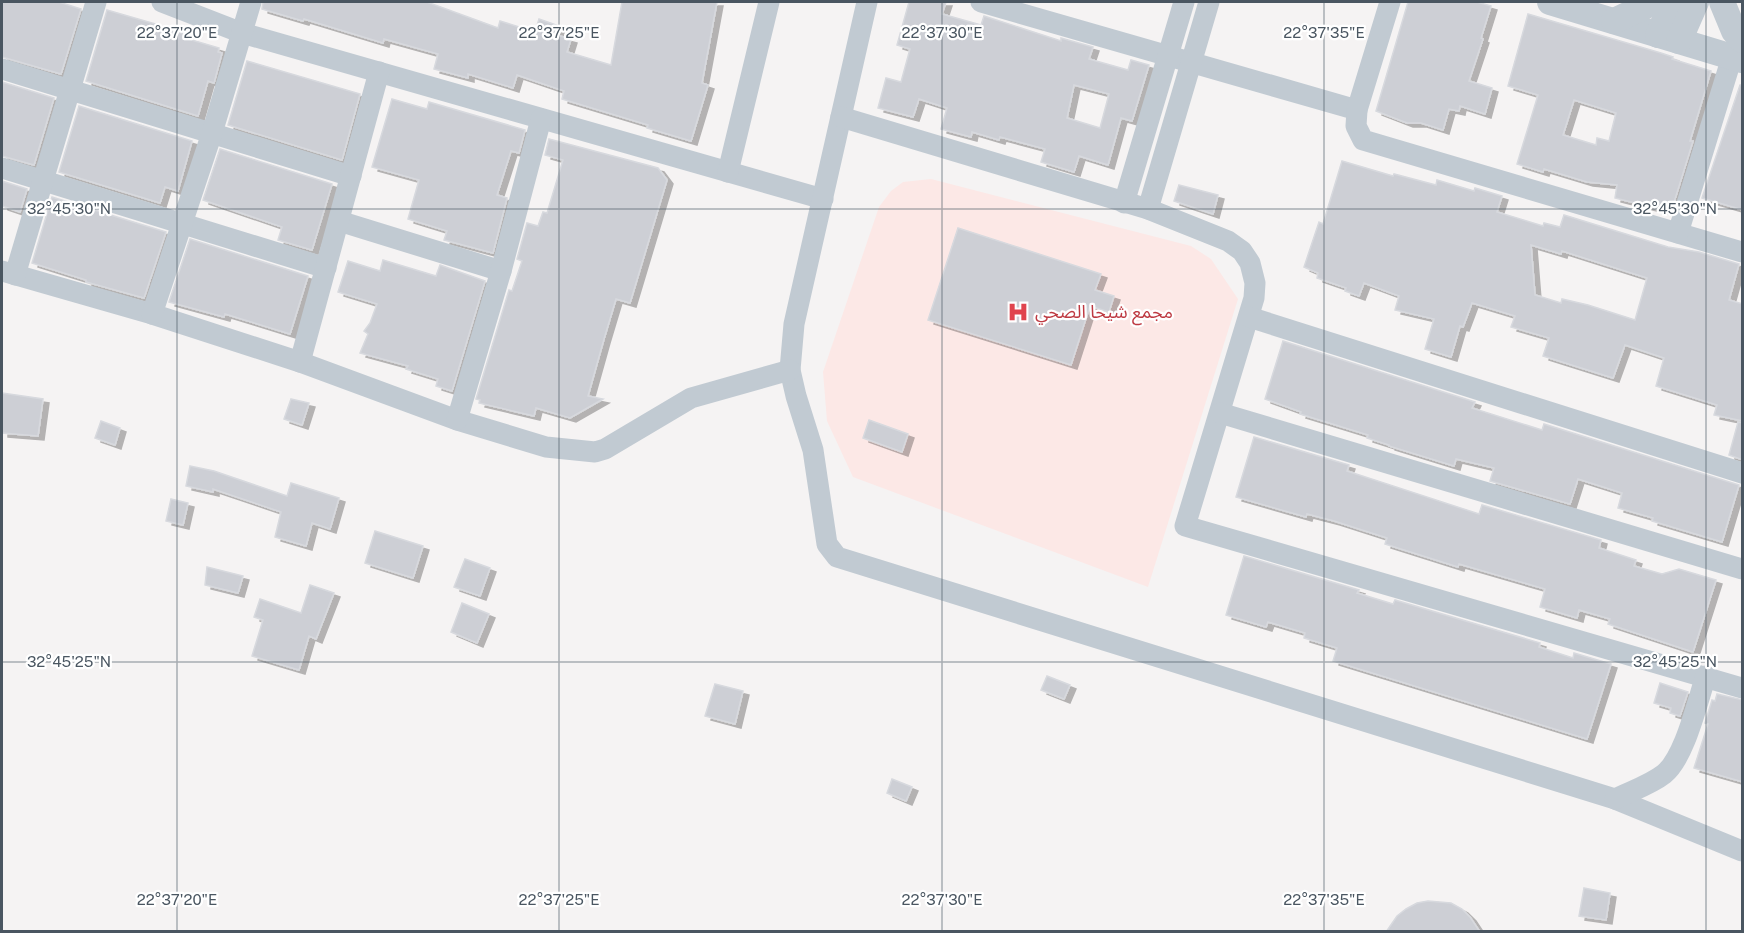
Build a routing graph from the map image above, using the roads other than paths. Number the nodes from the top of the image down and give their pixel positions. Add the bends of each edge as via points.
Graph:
1 (96, 2) edge
2 (162, 2) edge
3 (251, 2) edge
4 (769, 2) edge
5 (867, 2) edge
6 (1184, 2) edge
7 (1209, 2) edge
8 (1390, 2) edge
9 (1550, 2) edge
10 (1651, 2) edge
11 (1673, 2) edge
12 (1696, 2) edge
13 (1722, 2) edge
14 (990, 3) edge
15 (1614, 21) junction
16 (242, 33) junction
17 (1668, 38) junction
18 (1739, 52) edge
19 (1168, 56) junction
20 (1190, 62) junction
21 (2, 69) edge
22 (379, 72) junction
23 (70, 89) junction
24 (1357, 110) junction
25 (841, 117) junction
26 (541, 119) junction
27 (212, 133) junction
28 (2, 168) edge
29 (728, 172) junction
30 (351, 176) junction
31 (43, 181) junction
32 (823, 199) junction
33 (1124, 202) junction
34 (1148, 209) junction
35 (339, 221) junction
36 (183, 223) junction
37 (1678, 233) junction
38 (1743, 252) edge
39 (326, 268) junction
40 (501, 271) junction
41 (8, 273) edge
42 (152, 314) junction
43 (1249, 317) junction
44 (300, 362) junction
45 (790, 370) junction
46 (1220, 413) junction
47 (458, 420) junction
48 (1743, 473) edge
49 (1741, 563) edge
50 (1706, 676) junction
51 (1743, 688) edge
52 (1615, 799) junction
53 (1743, 851) edge

1 - 23 street
2 - 16 street
3 - 16 street
4 - 29 street
5 - 25 street
6 - 19 street
7 - 20 street
8 - 24 street
9 - 15 street
10 - 15 street
11 - 17 street
12 - 17 street
13 - 18 street
14 - 19 street
15 - 17 street
16 - 22 street
16 - 27 street
17 - 18 street
18 - 37 street
19 - 20 street
19 - 33 street
20 - 24 street
20 - 34 street
21 - 23 street
22 - 26 street
22 - 30 street
23 - 27 street
23 - 31 street
24 - 37 street via 1356,126 1363,140
25 - 32 street
25 - 33 street
26 - 29 street
26 - 40 street
27 - 30 street
27 - 36 street
28 - 31 street
29 - 32 street
30 - 35 street
31 - 36 street
31 - 41 street
32 - 45 street via 794,324
33 - 34 street
34 - 43 street via 1228,241 1242,251 1255,283
35 - 39 street
35 - 40 street
36 - 39 street
36 - 42 street
37 - 38 street
39 - 44 street
40 - 47 street
41 - 42 street
42 - 44 street
43 - 46 street
43 - 48 street
44 - 47 street
45 - 47 street via 692,398 595,452 546,447
45 - 52 street via 813,450 827,544 837,557
46 - 49 street
46 - 50 street via 1185,526
50 - 51 street
50 - 52 street via 1674,763 1659,778
52 - 53 street

